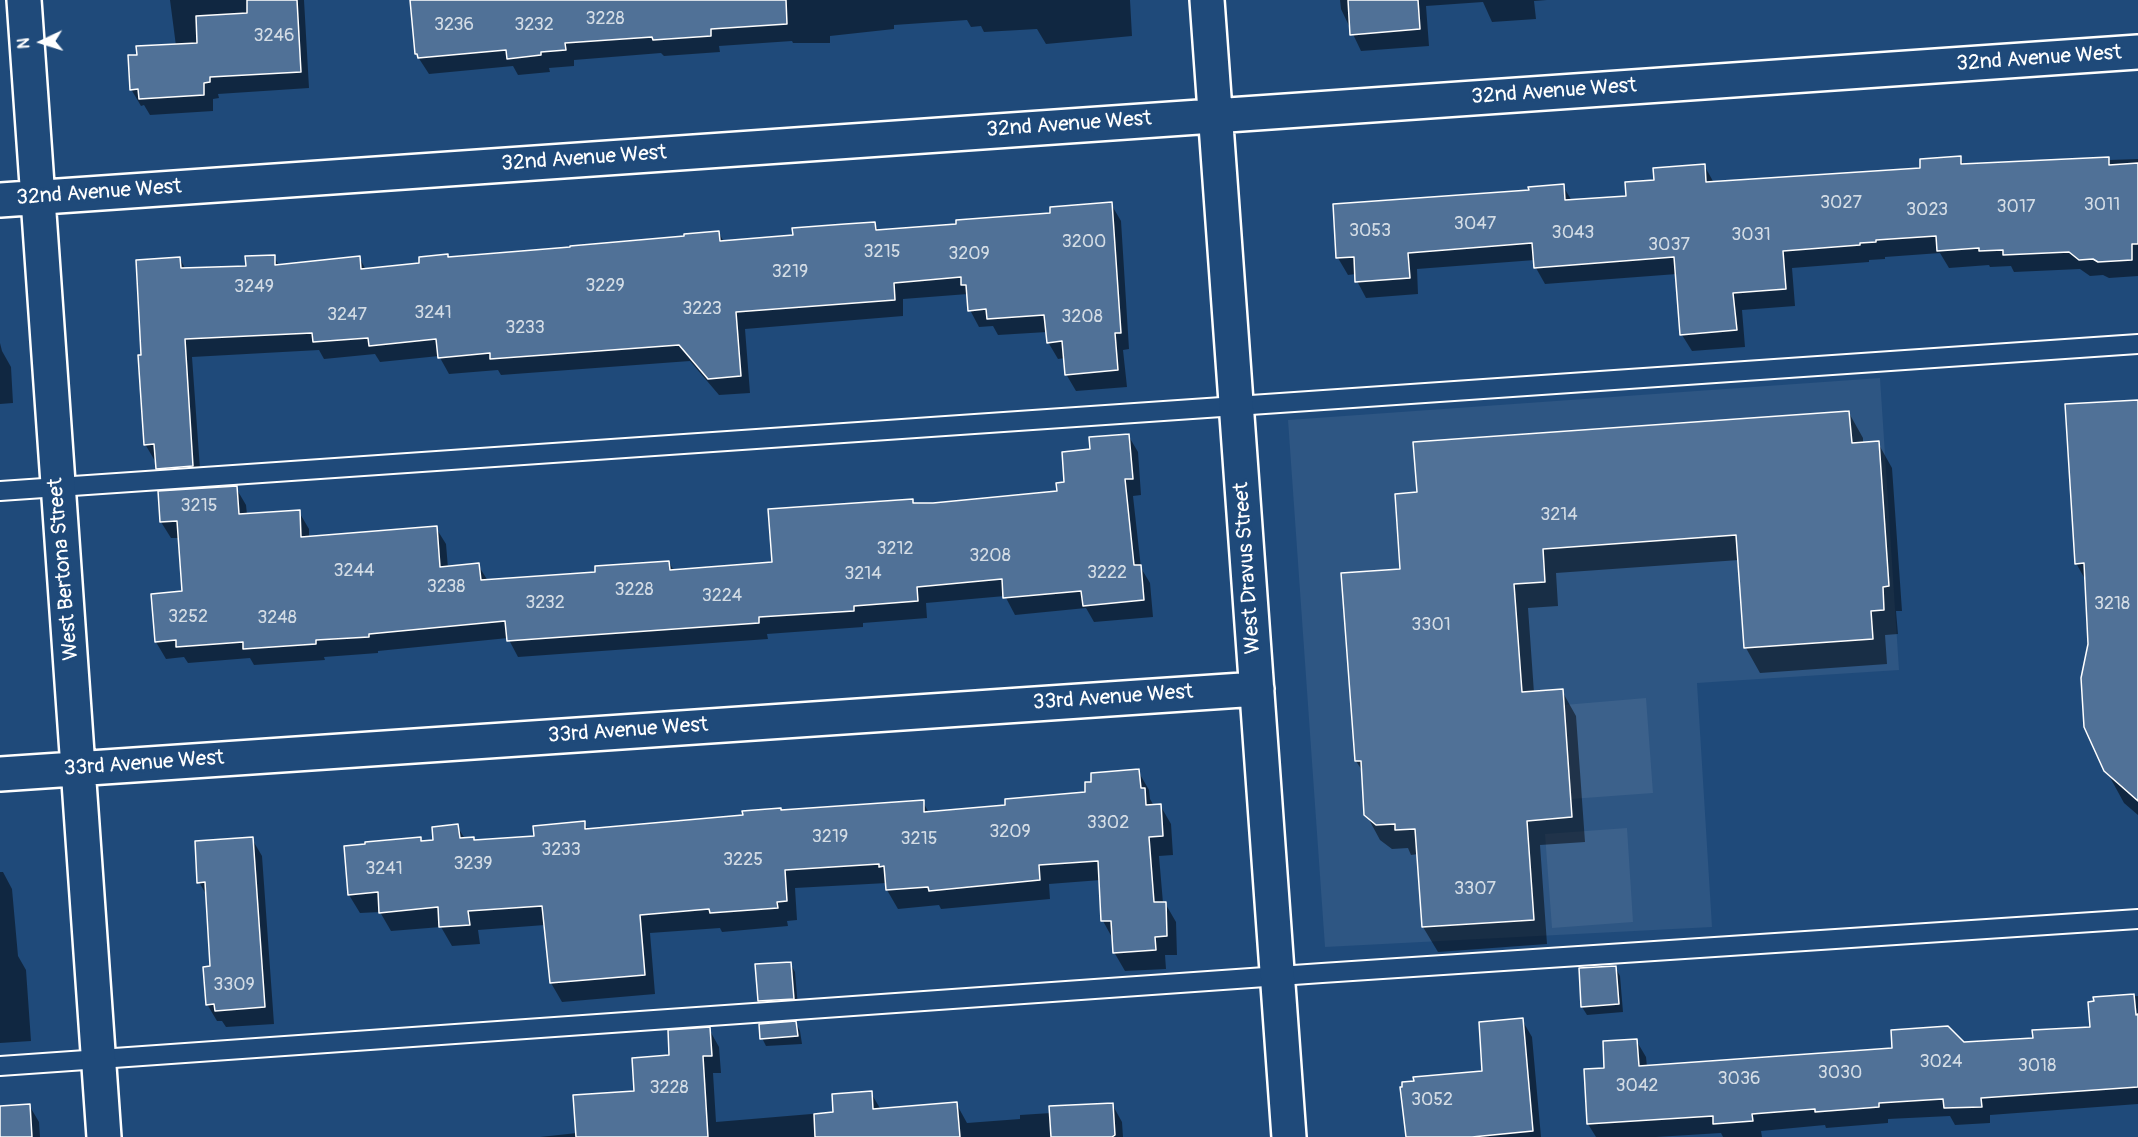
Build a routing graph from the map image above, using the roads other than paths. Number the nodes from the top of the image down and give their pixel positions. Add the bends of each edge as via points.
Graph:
1 (24, 0) edge
2 (1207, 0) edge
3 (2138, 52) edge
4 (1214, 115) junction
5 (37, 197) junction
6 (0, 200) edge
7 (2138, 344) edge
8 (1237, 406) junction
9 (57, 487) junction
10 (0, 491) edge
11 (1257, 689) junction
12 (79, 769) junction
13 (0, 774) edge
14 (2138, 920) edge
15 (1277, 976) junction
16 (98, 1060) junction
17 (0, 1066) edge
18 (104, 1137) edge
19 (1289, 1137) edge

1 - 5 street, West Bertona Street
2 - 4 street, West Dravus Street
3 - 4 street, 32nd Avenue West
4 - 5 street, 32nd Avenue West
4 - 8 street, West Dravus Street
5 - 6 street, 32nd Avenue West
5 - 9 street, West Bertona Street
7 - 8 lane
8 - 9 lane
8 - 11 street, West Dravus Street
9 - 10 lane
9 - 12 street, West Bertona Street
11 - 12 street, 33rd Avenue West
11 - 15 street, West Dravus Street
12 - 13 street, 33rd Avenue West
12 - 16 street, West Bertona Street
14 - 15 lane
15 - 16 lane
15 - 19 street, West Dravus Street
16 - 17 lane
16 - 18 street, West Bertona Street

